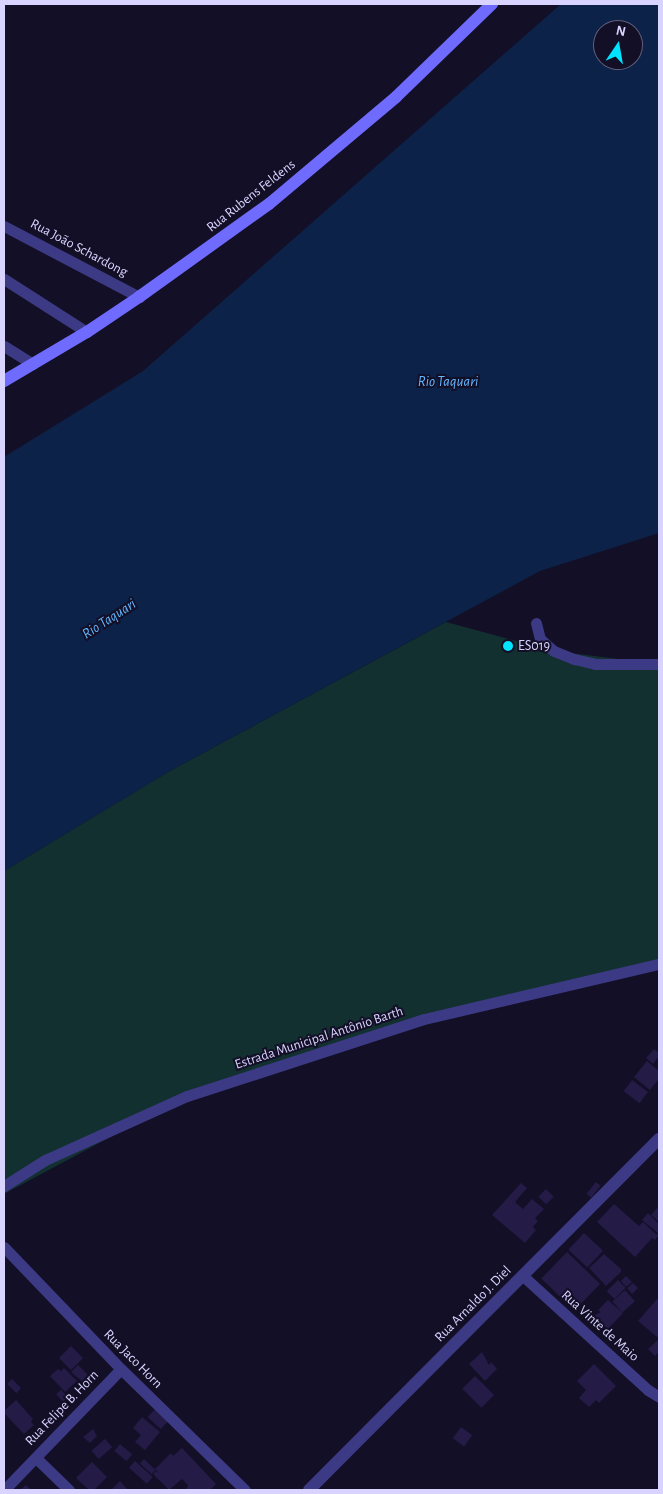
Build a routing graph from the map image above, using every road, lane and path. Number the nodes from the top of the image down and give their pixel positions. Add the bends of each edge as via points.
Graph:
1 (492, 4) edge
2 (4, 226) edge
3 (4, 279) edge
4 (139, 297) junction
5 (87, 332) junction
6 (4, 346) edge
7 (33, 364) junction
8 (4, 381) edge
9 (536, 623) dead end
10 (659, 664) edge
11 (659, 964) edge
12 (659, 1139) edge
13 (4, 1186) edge
14 (4, 1247) edge
15 (522, 1275) junction
16 (121, 1369) junction
17 (659, 1397) edge
18 (36, 1458) junction
19 (4, 1490) edge
20 (68, 1490) edge
21 (244, 1490) edge
22 (309, 1490) edge

1 - 4 main road, Rua Rubens Feldens via 396,97 269,204
2 - 4 street, Rua João Schardong
3 - 5 street
4 - 5 main road, Rua Rubens Feldens
5 - 7 main road, Rua Rubens Feldens
6 - 7 street
7 - 8 main road, Rua Rubens Feldens
9 - 10 street via 540,639 554,651 574,660 595,664
11 - 13 street, Estrada Municipal Antônio Barth via 424,1019 187,1096 45,1160
12 - 15 street, Rua Arnaldo J. Diel
14 - 16 street, Rua Jaco Horn
15 - 17 street, Rua Vinte de Maio
15 - 22 street, Rua Arnaldo J. Diel
16 - 18 street, Rua Felipe B. Horn
16 - 21 street, Rua Jaco Horn
18 - 19 street, Rua Felipe B. Horn
18 - 20 street

